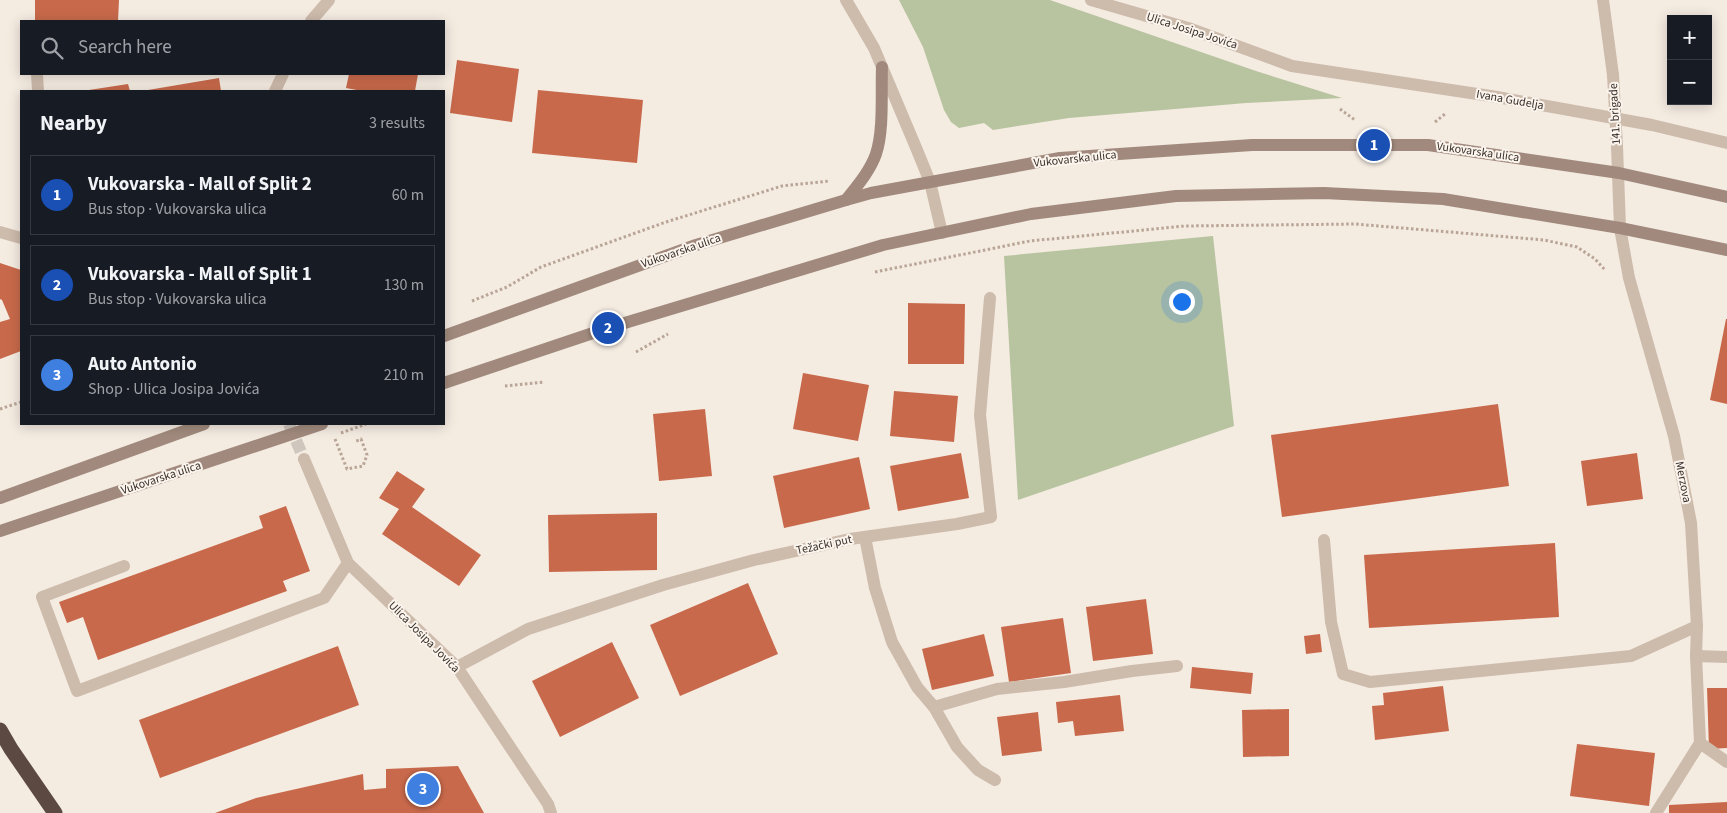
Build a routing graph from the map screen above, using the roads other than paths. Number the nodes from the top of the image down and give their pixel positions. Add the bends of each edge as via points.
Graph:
1 (329, 0) edge
2 (846, 0) edge
3 (1091, 0) edge
4 (1603, 0) edge
5 (312, 20) edge
6 (1292, 66) joint
7 (882, 67) junction
8 (37, 75) edge
9 (283, 75) edge
10 (38, 90) edge
11 (275, 90) edge
12 (1727, 143) edge
13 (1619, 173) junction
14 (930, 182) junction
15 (1727, 196) edge
16 (846, 200) junction
17 (1620, 228) junction
18 (0, 232) edge
19 (942, 233) junction
20 (20, 238) edge
21 (1727, 250) edge
22 (990, 298) dead end
23 (445, 336) edge
24 (445, 383) edge
25 (201, 425) edge
26 (319, 425) edge
27 (304, 459) tunnel mouth
28 (0, 498) edge
29 (0, 531) edge
30 (865, 537) junction
31 (1324, 540) dead end
32 (348, 563) junction
33 (124, 566) dead end
34 (1698, 626) junction
35 (1696, 656) junction
36 (1727, 657) edge
37 (1177, 666) dead end
38 (457, 667) junction
39 (934, 708) junction
40 (0, 730) edge
41 (1700, 743) junction
42 (1727, 762) edge
43 (995, 780) dead end
44 (54, 813) edge
45 (551, 813) edge
46 (1656, 813) edge

1 - 5 street
2 - 7 street
3 - 6 street, Ulica Josipa Jovića via 1188,28
4 - 13 street, 141. brigade, bridge via 1613,75
6 - 12 street, Ivana Gudelja via 1497,97 1652,125
7 - 14 street
7 - 16 street via 880,135 876,154 866,175
8 - 10 street
9 - 11 street
13 - 14 street, Vukovarska ulica via 1428,145 1252,145 1060,158
13 - 15 street, Vukovarska ulica
13 - 17 street, 141. brigade
14 - 16 street, Vukovarska ulica
14 - 19 street
16 - 23 street, Vukovarska ulica via 696,244
17 - 19 street via 1443,199 1324,192 1176,196 1031,214
17 - 21 street
17 - 34 street, Merzova via 1629,278 1674,436 1691,523
18 - 20 street
19 - 24 street via 883,245 608,328
22 - 30 street, Težački put via 980,415 991,517
25 - 28 street
26 - 29 street, Vukovarska ulica
27 - 32 street, Ulica Josipa Jovića
30 - 38 street, Težački put via 754,560 590,608 528,629
30 - 39 street via 875,588 892,642 917,688
31 - 34 street via 1332,622 1343,674 1370,682 1631,656
32 - 33 street via 324,598 78,691 42,597
32 - 38 street, Ulica Josipa Jovića
34 - 35 street, Merzova
35 - 36 street
35 - 41 street, Merzova
37 - 39 street via 997,689
38 - 45 street, Ulica Josipa Jovića
39 - 43 street via 957,748 978,770
40 - 44 highway
41 - 42 street
41 - 46 street

